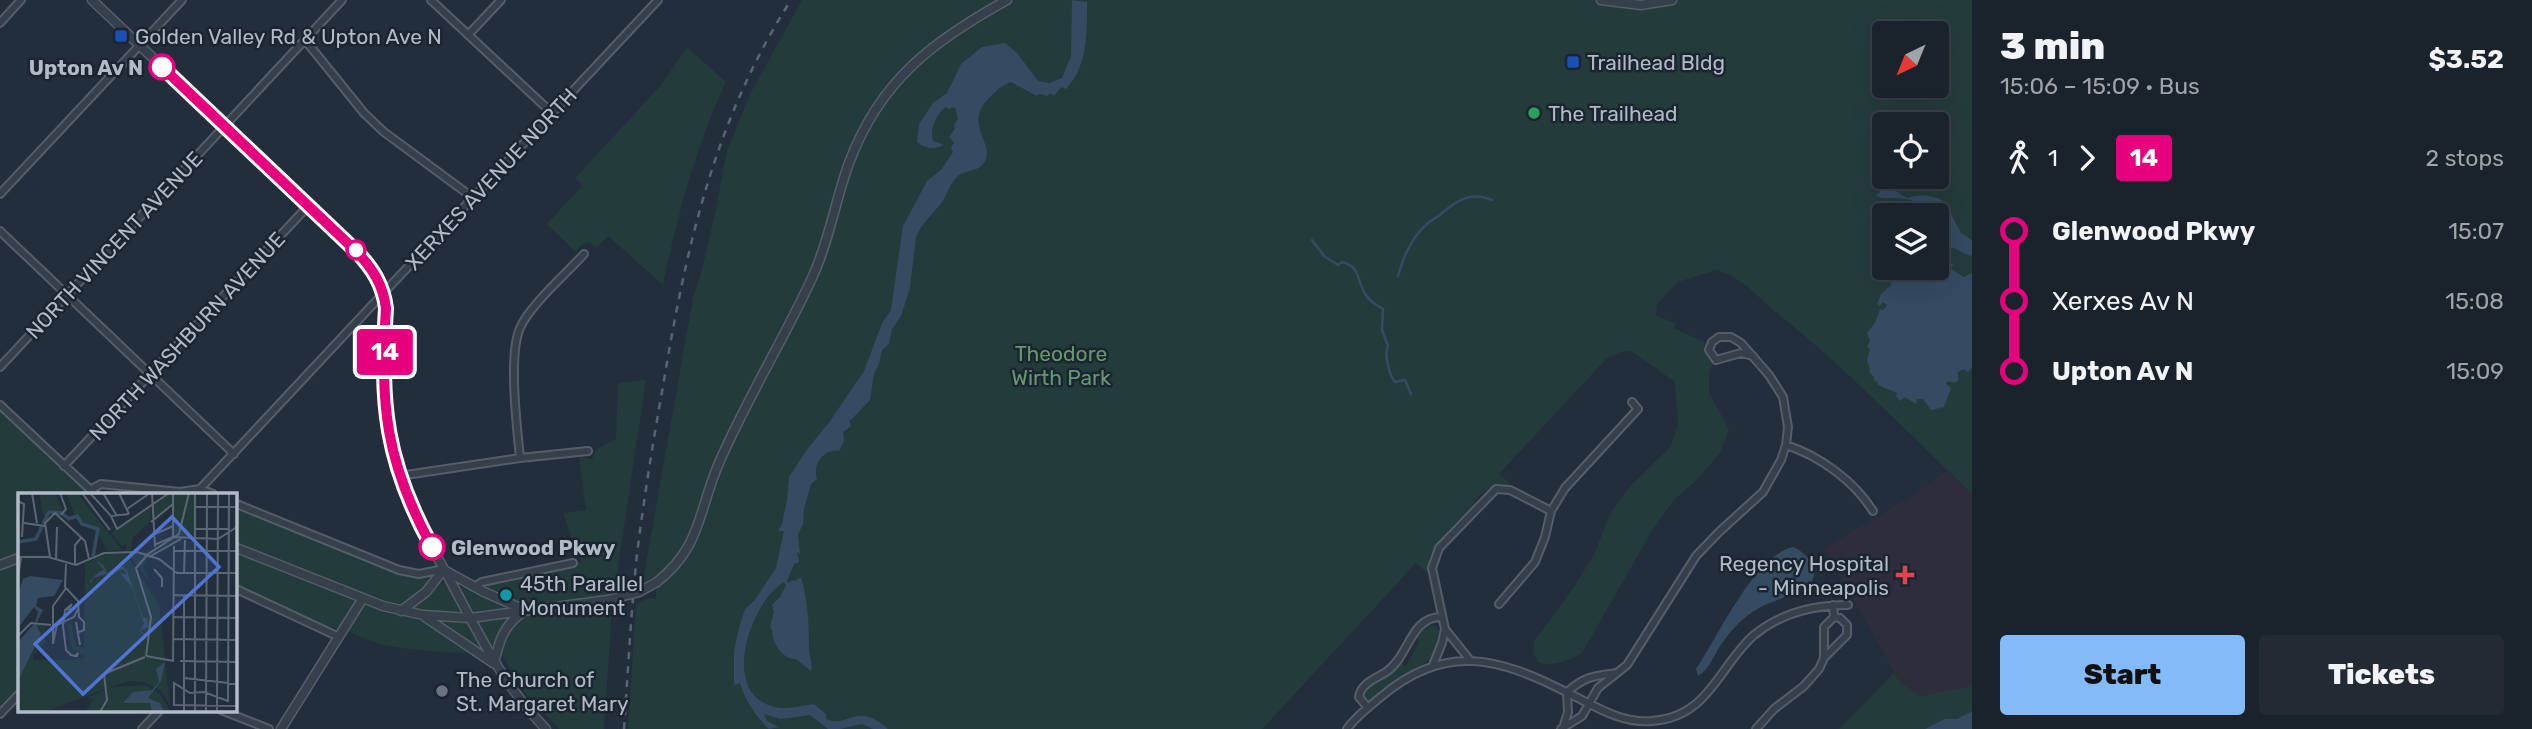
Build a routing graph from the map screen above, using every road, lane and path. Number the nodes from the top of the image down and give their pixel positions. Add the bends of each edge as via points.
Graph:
1 (21, 0) edge
2 (92, 0) edge
3 (182, 0) edge
4 (342, 0) edge
5 (431, 0) edge
6 (501, 0) edge
7 (658, 0) edge
8 (1007, 0) edge
9 (1601, 0) edge
10 (1672, 0) edge
11 (0, 23) edge
12 (468, 35) junction
13 (305, 40) junction
14 (139, 46) junction
15 (553, 114) junction
16 (224, 126) junction
17 (0, 194) edge
18 (472, 197) junction
19 (309, 205) junction
20 (0, 231) edge
21 (584, 254) dead end
22 (384, 292) junction
23 (67, 295) junction
24 (1753, 356) junction
25 (0, 367) edge
26 (150, 374) junction
27 (1632, 402) dead end
28 (0, 405) edge
29 (1786, 446) junction
30 (588, 451) dead end
31 (234, 454) junction
32 (520, 458) junction
33 (64, 466) junction
34 (399, 476) junction
35 (200, 489) junction
36 (92, 492) edge
37 (209, 493) edge
38 (236, 504) edge
39 (1551, 511) junction
40 (1873, 511) dead end
41 (236, 548) edge
42 (18, 558) edge
43 (573, 564) dead end
44 (0, 565) edge
45 (444, 569) junction
46 (474, 587) junction
47 (236, 589) edge
48 (363, 598) junction
49 (1499, 604) dead end
50 (1833, 605) junction
51 (1849, 605) dead end
52 (401, 611) junction
53 (526, 611) junction
54 (423, 615) junction
55 (1441, 617) junction
56 (1834, 617) junction
57 (470, 618) junction
58 (1445, 629) junction
59 (340, 637) junction
60 (1824, 658) junction
61 (1469, 659) junction
62 (494, 663) junction
63 (1433, 666) junction
64 (1619, 673) junction
65 (1567, 692) junction
66 (18, 695) edge
67 (1588, 704) junction
68 (1368, 708) junction
69 (158, 712) edge
70 (226, 712) edge
71 (0, 714) edge
72 (1562, 728) edge
73 (142, 729) edge
74 (269, 729) edge
75 (281, 729) edge
76 (546, 729) edge
77 (1347, 729) edge
78 (1756, 729) edge

1 - 11 street
2 - 14 street
3 - 14 street
4 - 13 street, NORTH VINCENT AVENUE
5 - 12 street
6 - 12 street
7 - 15 street, XERXES AVENUE NORTH
8 - 53 street, bridge via 933,46 901,77 871,117 849,164 813,276 718,464 692,542 679,562 639,592
9 - 10 street via 1641,5
12 - 15 street
13 - 16 street, NORTH VINCENT AVENUE
13 - 18 street via 384,132
14 - 16 street
14 - 17 street
15 - 18 street, XERXES AVENUE NORTH
16 - 19 street
16 - 23 street, NORTH VINCENT AVENUE
18 - 22 street, XERXES AVENUE NORTH
19 - 22 street via 368,263
19 - 26 street, NORTH WASHBURN AVENUE
20 - 23 street
21 - 32 street via 519,329 515,363
22 - 31 street, XERXES AVENUE NORTH
22 - 34 street via 385,408
23 - 25 street, NORTH VINCENT AVENUE
23 - 26 street
24 - 24 street via 1731,337 1715,339 1709,350 1716,360 1741,353
24 - 29 street via 1783,397 1788,417
26 - 31 street
26 - 33 street, NORTH WASHBURN AVENUE
27 - 39 street via 1638,409 1565,488
28 - 33 street
29 - 40 street via 1828,466
29 - 64 street via 1763,492 1696,556
30 - 32 street
31 - 35 street, XERXES AVENUE NORTH
32 - 34 street
33 - 36 street
34 - 45 street
35 - 36 street via 180,492 101,484
35 - 37 street
38 - 45 street via 399,570 419,574
39 - 49 street via 1535,562
39 - 55 street via 1510,490 1492,491 1436,552 1432,577
41 - 48 street
42 - 44 street
43 - 46 street
45 - 46 street
45 - 52 street via 426,592
45 - 57 street
46 - 53 street
47 - 59 street
48 - 52 street
48 - 59 street
50 - 51 street
50 - 56 street
50 - 67 street via 1799,611 1761,630 1705,696 1680,715 1640,722
52 - 54 street
53 - 57 street
53 - 62 street via 502,634
54 - 57 street
54 - 62 street
55 - 58 street
55 - 68 street via 1420,625 1395,664 1363,687 1359,697
56 - 60 street via 1824,627
56 - 60 street via 1847,625 1847,635
57 - 62 street
58 - 61 street
58 - 63 street
59 - 75 street
60 - 78 street via 1812,677
61 - 63 street
61 - 65 street via 1507,666
62 - 76 street
63 - 68 street via 1407,677
64 - 65 street via 1589,676
64 - 67 street via 1598,688
65 - 67 street
65 - 72 street via 1568,712
66 - 71 street
67 - 72 street via 1582,716
68 - 77 street
69 - 73 street
70 - 74 street

